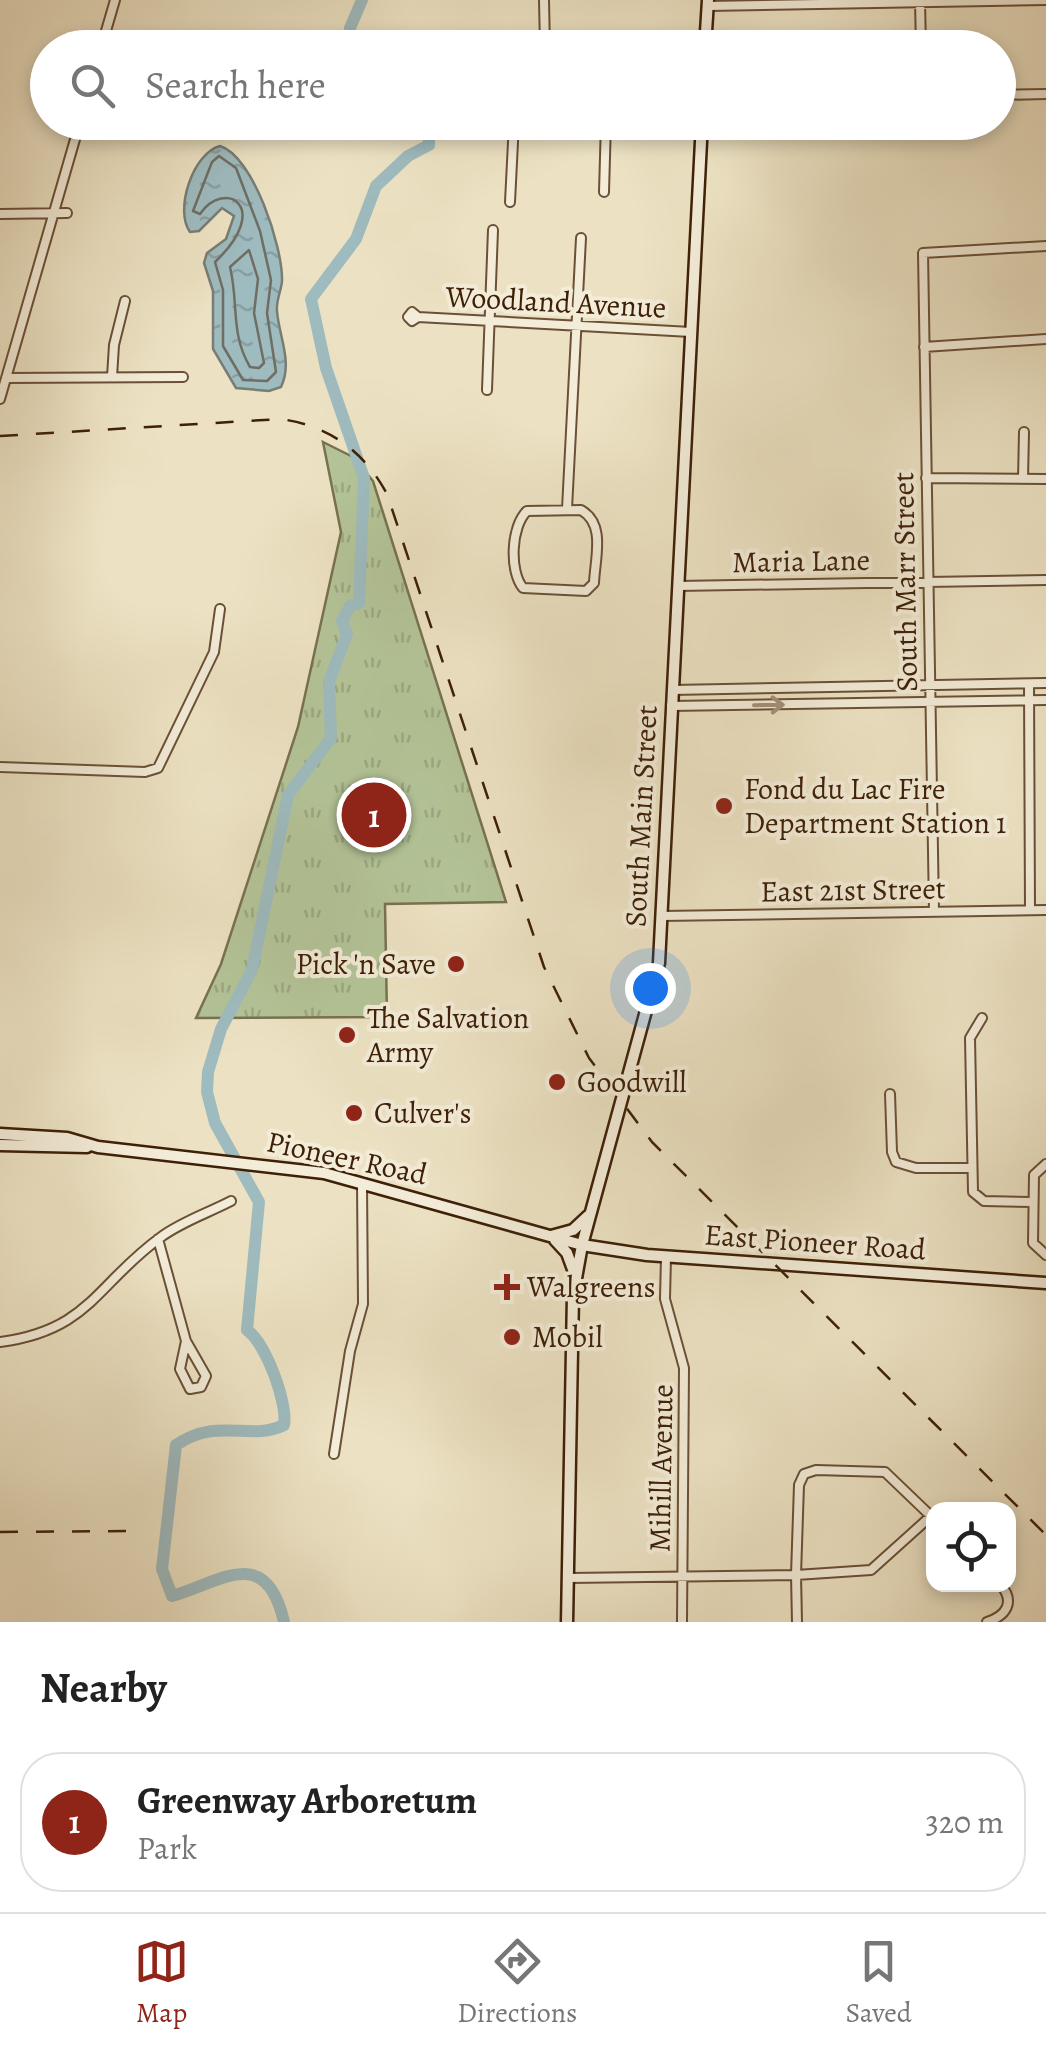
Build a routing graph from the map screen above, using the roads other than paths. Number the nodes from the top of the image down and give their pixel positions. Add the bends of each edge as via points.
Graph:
1 (115, 0) edge
2 (544, 0) edge
3 (1046, 0) edge
4 (920, 1) edge
5 (708, 3) edge
6 (106, 30) edge
7 (545, 30) edge
8 (707, 30) edge
9 (921, 30) edge
10 (1046, 94) edge
11 (1016, 95) edge
12 (75, 140) edge
13 (513, 140) edge
14 (605, 140) edge
15 (701, 140) edge
16 (604, 192) dead end
17 (510, 202) dead end
18 (67, 213) dead end
19 (0, 214) edge
20 (53, 214) junction
21 (492, 230) dead end
22 (581, 238) dead end
23 (1046, 246) edge
24 (126, 300) dead end
25 (418, 316) dead end
26 (488, 322) junction
27 (576, 326) junction
28 (691, 332) junction
29 (1046, 340) edge
30 (924, 347) junction
31 (183, 377) dead end
32 (6, 378) junction
33 (112, 378) junction
34 (488, 390) dead end
35 (0, 399) edge
36 (1024, 432) dead end
37 (926, 478) junction
38 (1024, 479) junction
39 (1046, 479) edge
40 (567, 510) junction
41 (1046, 580) edge
42 (928, 581) junction
43 (678, 586) junction
44 (220, 609) dead end
45 (1046, 683) edge
46 (1028, 684) junction
47 (928, 686) junction
48 (672, 690) junction
49 (1028, 700) junction
50 (1046, 700) edge
51 (929, 702) junction
52 (671, 706) junction
53 (0, 768) edge
54 (1030, 910) junction
55 (1046, 910) edge
56 (934, 912) junction
57 (662, 916) junction
58 (982, 1018) dead end
59 (890, 1094) dead end
60 (0, 1134) edge
61 (0, 1144) edge
62 (98, 1146) junction
63 (1046, 1164) edge
64 (972, 1168) junction
65 (362, 1183) junction
66 (231, 1202) dead end
67 (1032, 1202) junction
68 (592, 1210) junction
69 (550, 1236) junction
70 (158, 1239) junction
71 (582, 1245) junction
72 (1046, 1255) edge
73 (666, 1257) junction
74 (576, 1279) junction
75 (1046, 1283) edge
76 (186, 1341) junction
77 (0, 1342) edge
78 (334, 1454) dead end
79 (926, 1511) edge
80 (926, 1522) edge
81 (796, 1575) junction
82 (682, 1576) junction
83 (569, 1578) junction
84 (1005, 1592) edge
85 (568, 1622) edge
86 (682, 1622) edge
87 (797, 1622) edge
88 (986, 1622) edge

1 - 6 street
2 - 7 street
3 - 4 street
4 - 5 street
4 - 9 street
5 - 8 main road
10 - 11 street
12 - 20 street
13 - 17 street
14 - 16 street
15 - 28 main road, South Main Street
18 - 20 street
19 - 20 street
20 - 32 street
21 - 26 street
22 - 27 street
23 - 30 street, South Marr Street via 923,252
24 - 33 street
25 - 26 street, Woodland Avenue
26 - 27 street, Woodland Avenue
26 - 34 street
27 - 28 street, Woodland Avenue
27 - 40 street
28 - 43 main road, South Main Street
29 - 30 street
30 - 37 street, South Marr Street
31 - 33 street
32 - 33 street
32 - 35 street
36 - 38 street
37 - 38 street
37 - 42 street, South Marr Street
38 - 39 street
40 - 40 street via 528,511 520,518 516,579 523,588 586,591 594,583 593,516
41 - 42 street, Maria Lane
42 - 43 street, Maria Lane
42 - 47 street, South Marr Street
43 - 48 main road, South Main Street
44 - 53 street via 214,652 155,770
45 - 46 street
46 - 47 street
46 - 49 street
47 - 48 street
47 - 51 street, South Marr Street
48 - 52 main road, South Main Street
49 - 50 street
49 - 51 street
49 - 54 street
52 -> 51 street
51 - 56 street, South Marr Street
52 - 57 main road, South Main Street
54 - 55 street, East 21st Street
54 - 56 street, East 21st Street
56 - 57 street, East 21st Street
57 - 68 main road, South Main Street via 653,991
58 - 64 street via 970,1038
59 - 64 street via 898,1163
60 - 62 main road, Pioneer Road
61 - 62 main road, Pioneer Road
62 - 65 main road, Pioneer Road
63 - 67 street via 1035,1173
64 - 67 street via 980,1200
65 - 69 main road, Pioneer Road
65 - 78 street via 363,1306
66 - 70 street
67 - 72 street via 1033,1242
68 - 69 main road via 578,1226
68 - 71 main road, South Main Street
69 - 71 main road, Pioneer Road
69 - 74 main road via 570,1258
70 - 76 street
70 - 77 street via 77,1318 46,1334
71 - 73 main road, East Pioneer Road
71 - 74 main road, South Main Street
73 - 75 main road, East Pioneer Road
73 - 82 street, Mihill Avenue via 666,1299 684,1368
74 - 83 main road, South Main Street via 569,1337
76 - 76 street via 184,1382 201,1387 206,1376
79 - 81 street via 884,1472 808,1472 799,1485
80 - 81 street via 871,1570
81 - 82 street
81 - 87 street
82 - 83 street
82 - 86 street, Mihill Avenue
83 - 85 main road, South Main Street
84 - 88 street via 1008,1607

